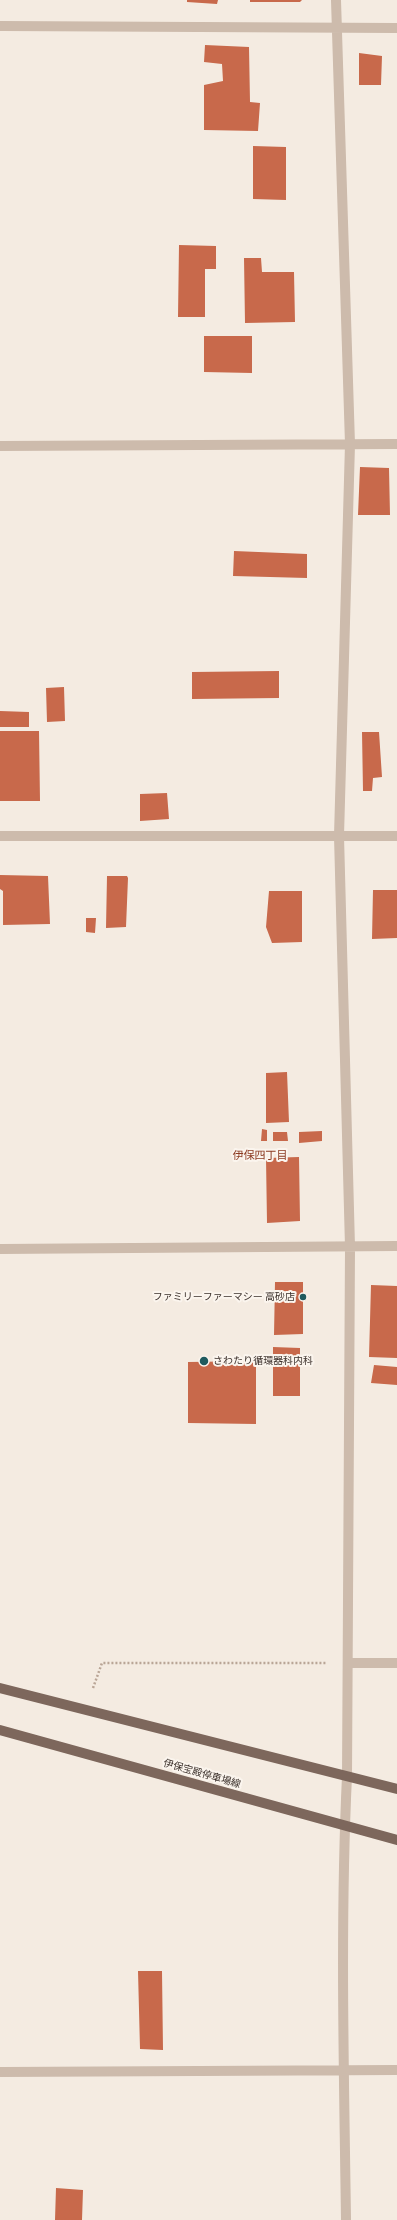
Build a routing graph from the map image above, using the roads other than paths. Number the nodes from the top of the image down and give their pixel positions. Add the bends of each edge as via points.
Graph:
1 (336, 0) edge
2 (0, 26) edge
3 (336, 28) junction
4 (397, 28) edge
5 (350, 444) junction
6 (397, 444) edge
7 (0, 446) edge
8 (0, 836) edge
9 (340, 836) junction
10 (397, 836) edge
11 (397, 1246) edge
12 (350, 1247) junction
13 (0, 1249) edge
14 (348, 1663) junction
15 (397, 1663) edge
16 (0, 1688) edge
17 (0, 1730) edge
18 (347, 1776) junction
19 (397, 1789) edge
20 (344, 1826) junction
21 (397, 1840) edge
22 (397, 2070) edge
23 (344, 2071) junction
24 (0, 2072) edge
25 (346, 2220) edge

1 - 3 street
2 - 3 street
3 - 4 street
3 - 5 street
5 - 6 street
5 - 7 street
5 - 9 street
8 - 9 street
9 - 10 street
9 - 12 street
11 - 12 street
12 - 13 street
12 - 14 street
14 - 15 street
14 - 18 street
16 - 18 main road
17 - 20 main road, 伊保宝殿停車場線
18 - 19 main road
18 - 20 street
20 - 21 main road, 伊保宝殿停車場線
20 - 23 street
22 - 23 street
23 - 24 street
23 - 25 street

